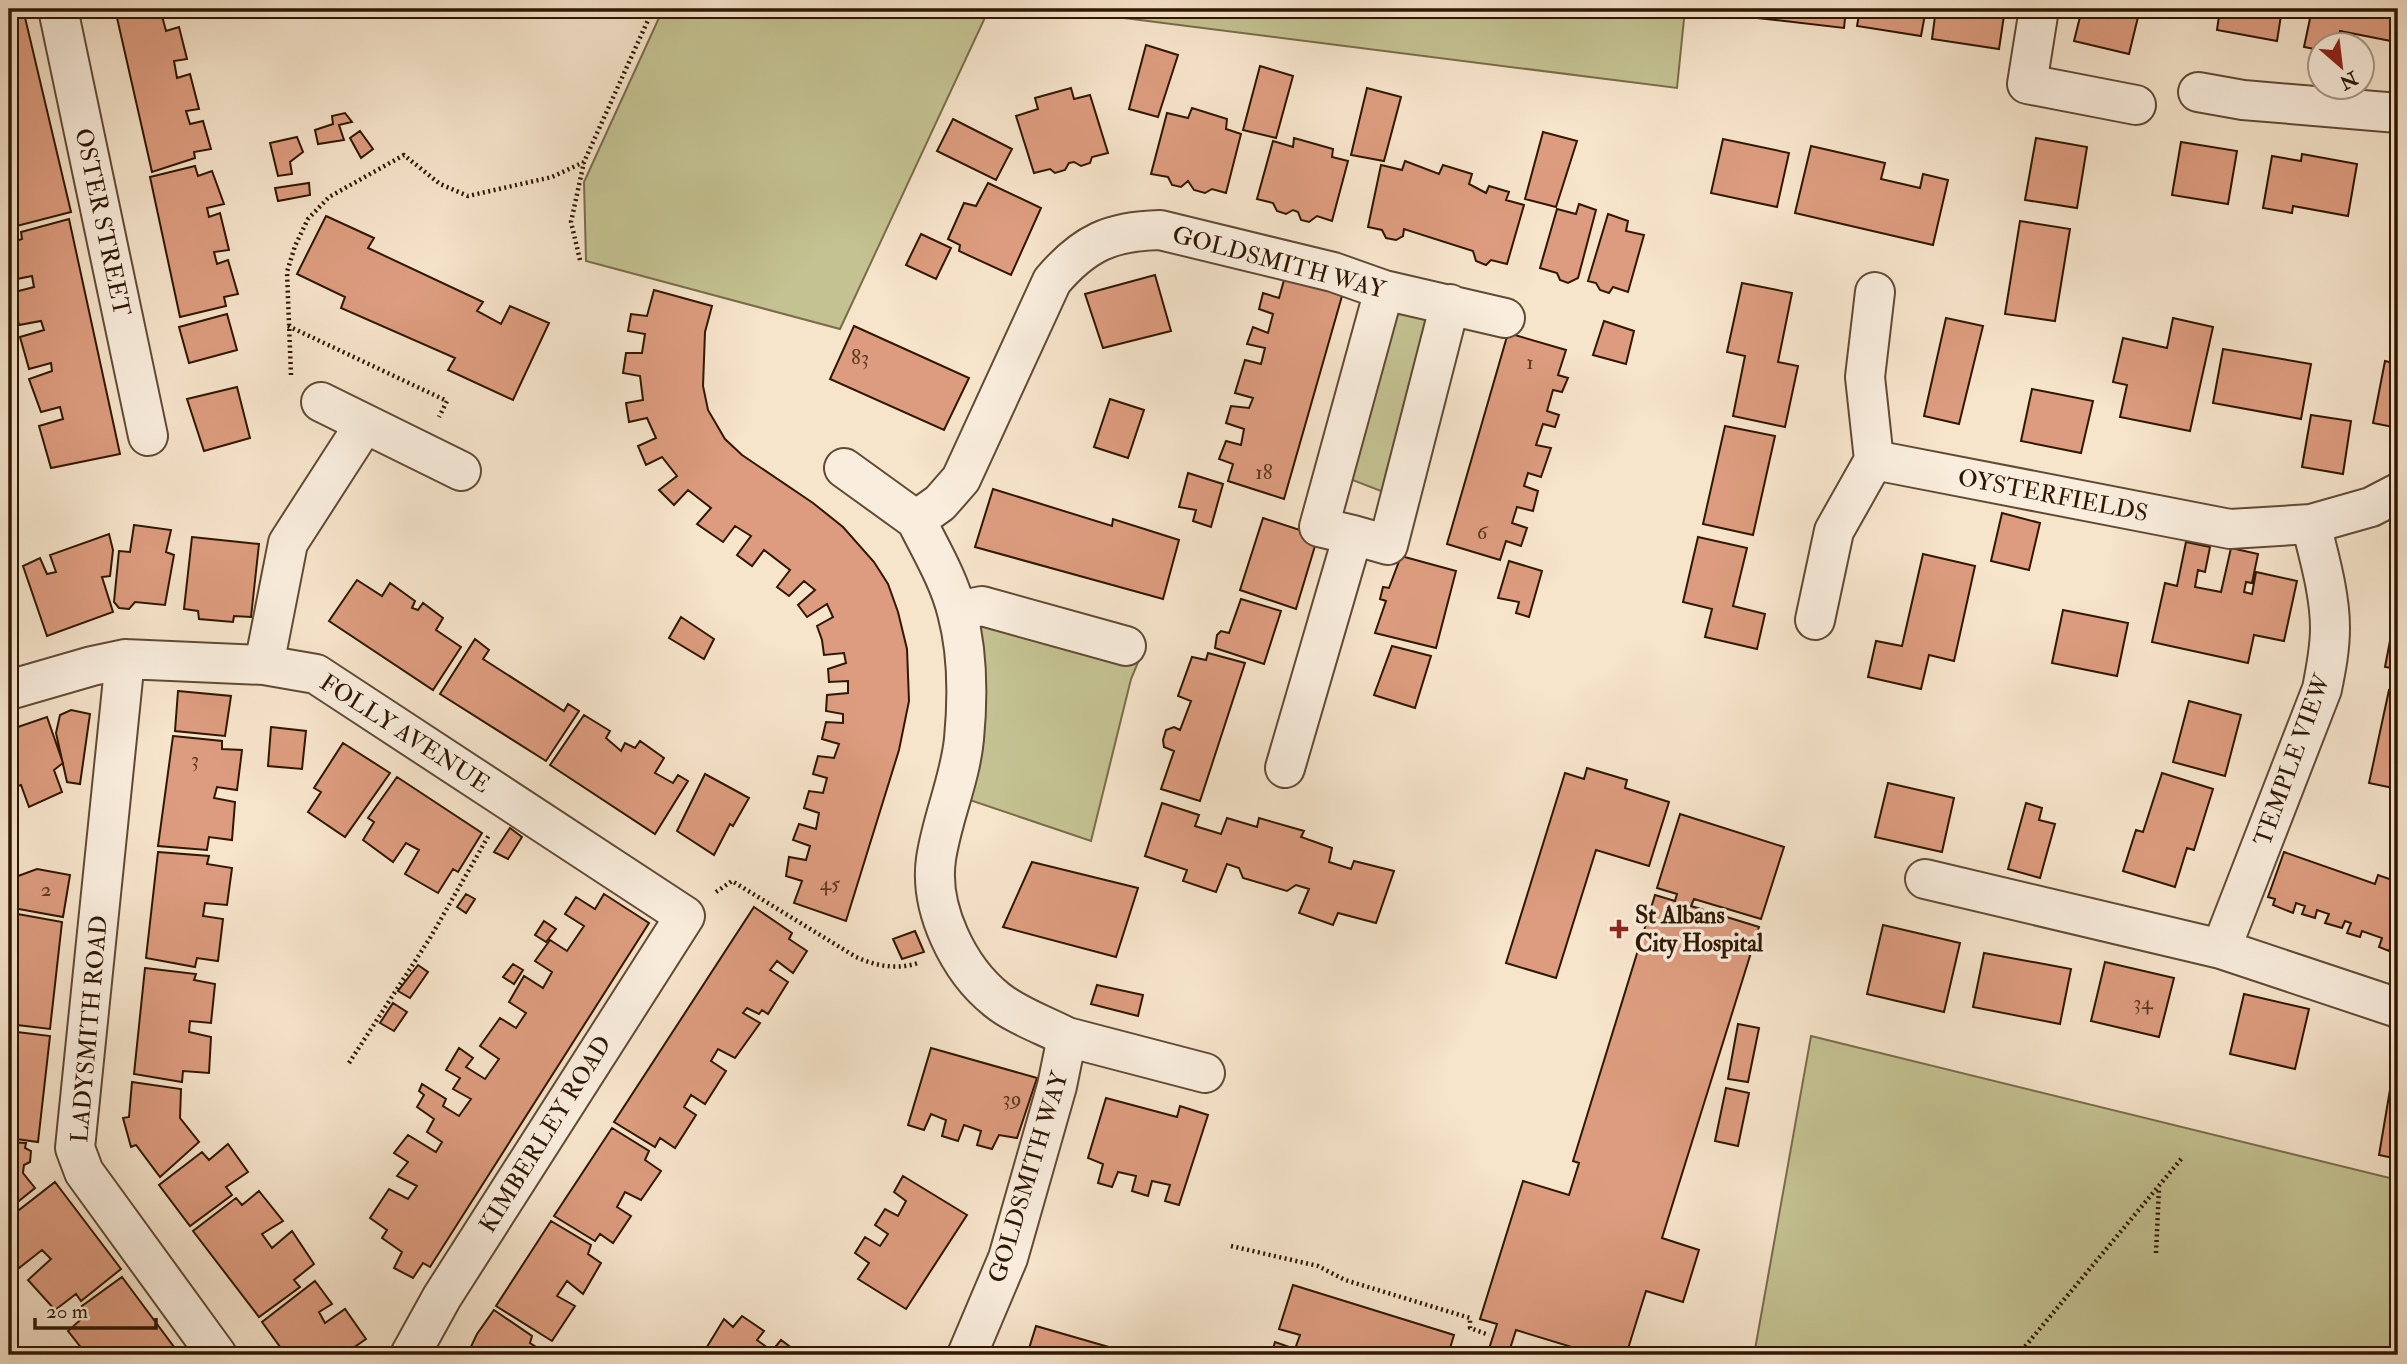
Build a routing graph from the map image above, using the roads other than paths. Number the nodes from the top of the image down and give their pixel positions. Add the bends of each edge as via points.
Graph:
1 (58, 9) edge
2 (2039, 9) edge
3 (2198, 92) dead end
4 (2136, 104) dead end
5 (2398, 113) edge
6 (1384, 290) junction
7 (1875, 292) dead end
8 (1450, 304) junction
9 (1506, 318) dead end
10 (321, 402) road end
11 (364, 425) junction
12 (148, 436) dead end
13 (1874, 460) junction
14 (844, 467) dead end
15 (461, 471) dead end
16 (2398, 493) edge
17 (916, 520) junction
18 (2311, 524) junction
19 (1353, 536) junction
20 (957, 611) junction
21 (1815, 620) dead end
22 (1126, 646) dead end
23 (125, 659) junction
24 (264, 665) junction
25 (9, 690) edge
26 (1285, 768) dead end
27 (1925, 879) dead end
28 (685, 916) joint
29 (2221, 949) junction
30 (2398, 1008) edge
31 (1067, 1037) junction
32 (1205, 1073) dead end
33 (218, 1355) edge
34 (410, 1355) edge
35 (967, 1355) edge

1 - 12 street, OSTER STREET
2 - 4 street via 2027,84
3 - 5 street via 2241,115
6 - 8 street, GOLDSMITH WAY
6 - 17 street, GOLDSMITH WAY via 1333,272 1160,230 1123,233 1090,245 1052,281 961,479 940,503
6 - 19 street via 1319,527
7 - 13 street via 1865,377
8 - 9 street, GOLDSMITH WAY
8 - 19 street via 1388,545
10 - 11 street
11 - 15 street
11 - 24 street via 288,543
13 - 18 street, OYSTERFIELDS via 2231,529
13 - 21 street via 1833,531
14 - 17 street, GOLDSMITH WAY
16 - 18 street, OYSTERFIELDS via 2371,507
17 - 20 street, GOLDSMITH WAY
18 - 29 street, TEMPLE VIEW via 2330,626 2322,689
19 - 26 street
20 - 22 street via 982,606
20 - 31 street, GOLDSMITH WAY via 966,659 964,742 936,858 934,886 956,949 975,978 997,1000
23 - 24 street, FOLLY AVENUE
23 - 25 street, FOLLY AVENUE
23 - 33 street, LADYSMITH ROAD via 75,1148 84,1172
24 - 28 street, FOLLY AVENUE via 316,674
27 - 29 street
28 - 34 street, KIMBERLEY ROAD via 442,1297
29 - 30 street
31 - 32 street, GOLDSMITH WAY
31 - 35 street, GOLDSMITH WAY via 1008,1258

